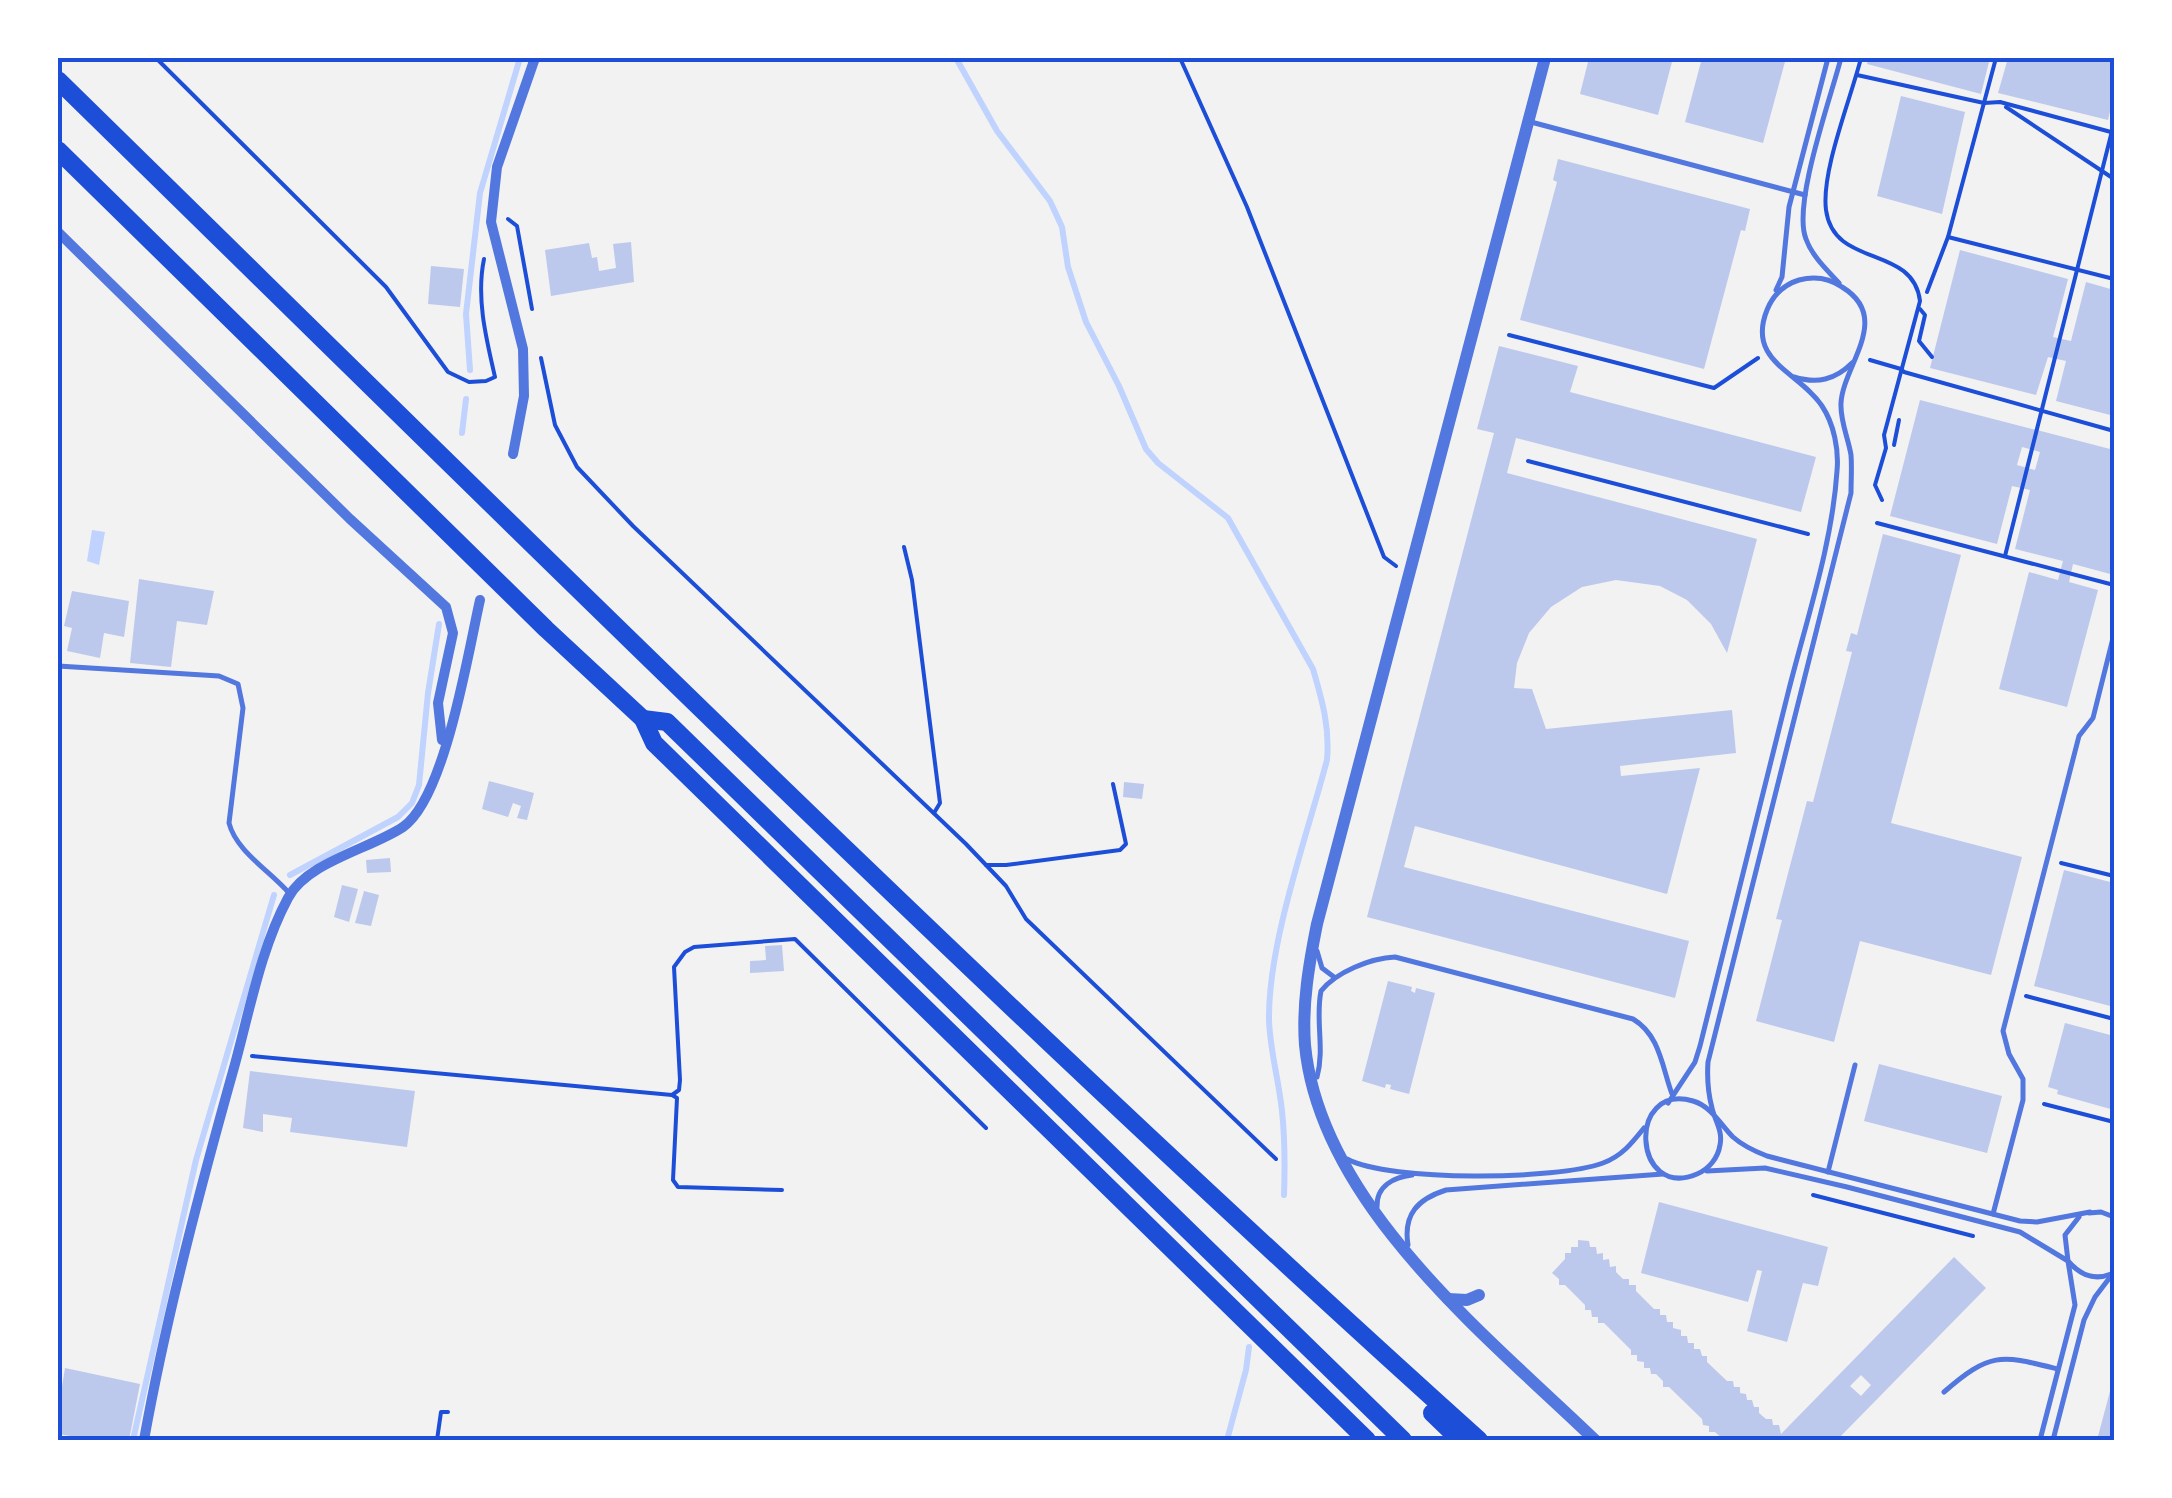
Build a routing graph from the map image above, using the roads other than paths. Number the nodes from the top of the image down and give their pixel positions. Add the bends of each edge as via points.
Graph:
1 (534, 58) edge
2 (1545, 58) edge
3 (1828, 58) edge
4 (1842, 58) edge
5 (58, 80) edge
6 (1528, 122) junction
7 (58, 150) edge
8 (1793, 192) junction
9 (1805, 195) junction
10 (58, 232) edge
11 (1841, 286) junction
12 (1770, 302) junction
13 (1858, 356) junction
14 (1791, 376) junction
15 (513, 454) dead end
16 (480, 600) dead end
17 (2114, 634) edge
18 (58, 666) edge
19 (643, 718) junction
20 (443, 751) junction
21 (290, 894) junction
22 (1317, 924) junction
23 (1337, 977) junction
24 (1856, 1065) dead end
25 (1665, 1075) junction
26 (1684, 1080) junction
27 (1672, 1094) junction
28 (1315, 1096) junction
29 (1668, 1102) junction
30 (1714, 1116) junction
31 (1646, 1126) junction
32 (1334, 1146) junction
33 (1703, 1172) junction
34 (1828, 1172) junction
35 (1425, 1174) junction
36 (1668, 1174) junction
37 (2090, 1212) junction
38 (1992, 1214) junction
39 (1379, 1217) junction
40 (2114, 1218) edge
41 (1412, 1262) junction
42 (2068, 1262) junction
43 (1284, 1265) junction
44 (2114, 1272) edge
45 (1478, 1295) dead end
46 (1448, 1299) junction
47 (2058, 1370) junction
48 (1944, 1392) dead end
49 (144, 1440) edge
50 (1368, 1440) edge
51 (1403, 1440) edge
52 (1460, 1440) edge
53 (1480, 1440) edge
54 (1595, 1440) edge
55 (2040, 1440) edge
56 (2053, 1440) edge

1 - 15 street via 497,168 491,222 523,349 524,396
2 - 6 street
3 - 8 lane
4 - 9 lane
5 - 43 highway via 838,843
6 - 8 lane
6 - 22 street
7 - 19 highway
8 - 9 lane
8 - 12 lane via 1782,277
9 - 11 lane via 1805,238
10 - 20 street via 446,607 453,634 438,703
11 - 12 lane via 1811,278 1782,288
11 - 13 lane via 1862,310
12 - 14 lane via 1764,318 1767,352
13 - 14 lane via 1825,380
13 - 30 lane via 1841,401 1851,457 1849,504 1708,1062
14 - 26 lane via 1831,423 1836,489 1700,1046
16 - 20 street
17 - 38 lane via 2093,718 2078,736 2003,1031 2023,1078 2024,1100
18 - 21 lane via 219,676 238,684 243,708 232,836
19 - 50 highway via 654,743
19 - 51 highway via 667,722
20 - 21 street via 420,811 312,873
21 - 49 street via 267,950 194,1209
22 - 23 lane via 1319,962
22 - 28 street via 1304,1016
23 - 25 lane via 1394,958 1633,1019 1655,1042
23 - 28 lane via 1320,998
24 - 34 lane
25 - 26 lane via 1672,1084
25 - 27 lane
26 - 27 lane
27 - 29 lane
28 - 32 street
29 - 30 lane via 1694,1101
29 - 31 lane
30 - 33 lane via 1722,1140
30 - 34 lane via 1751,1149
31 - 35 lane via 1617,1156 1586,1167 1479,1177
31 - 36 lane via 1645,1149
32 - 35 lane via 1370,1168
32 - 39 street
33 - 36 lane
33 - 42 lane via 1781,1171 2020,1232
34 - 38 lane
35 - 39 lane via 1390,1181 1376,1201
36 - 41 lane via 1427,1196 1408,1220
37 - 38 lane via 2029,1223
37 - 40 lane
37 - 42 lane via 2065,1235
39 - 41 street
41 - 46 street
42 - 44 lane via 2094,1278
42 - 47 lane via 2076,1305
43 - 52 highway
43 - 53 highway
44 - 56 lane via 2084,1320
45 - 46 street
46 - 54 street
47 - 48 lane via 2008,1357 1972,1368
47 - 55 lane

